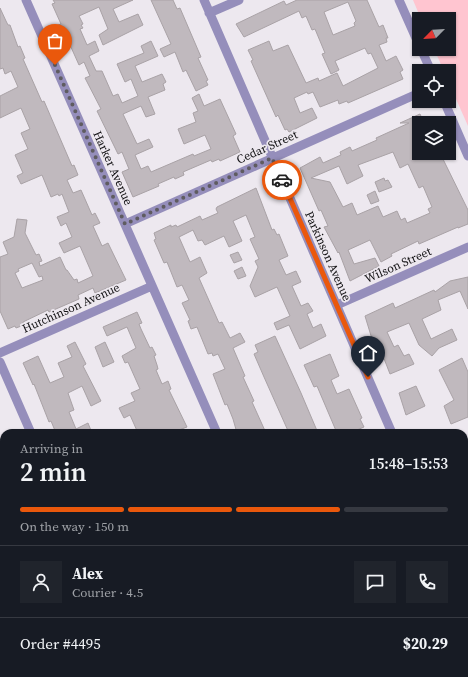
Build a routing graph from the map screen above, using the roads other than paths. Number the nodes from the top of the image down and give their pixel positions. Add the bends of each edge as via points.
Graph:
1 (26, 0) edge
2 (204, 0) edge
3 (239, 0) edge
4 (399, 0) edge
5 (209, 13) junction
6 (412, 29) edge
7 (412, 96) edge
8 (447, 108) edge
9 (468, 156) edge
10 (272, 158) junction
11 (125, 224) junction
12 (468, 247) edge
13 (152, 286) junction
14 (337, 305) junction
15 (0, 353) edge
16 (0, 362) edge
17 (29, 429) edge
18 (215, 429) edge
19 (390, 429) edge

1 - 11 street, Harker Avenue
2 - 5 street, Parkinson Avenue
3 - 5 street
4 - 6 street
5 - 10 street, Parkinson Avenue
7 - 10 street, Cedar Street
8 - 9 street
10 - 11 street, Cedar Street
10 - 14 street, Parkinson Avenue
11 - 13 street, Harker Avenue
12 - 14 street, Wilson Street
13 - 15 street, Hutchinson Avenue
13 - 18 street, Harker Avenue
14 - 19 street, Parkinson Avenue
16 - 17 street

